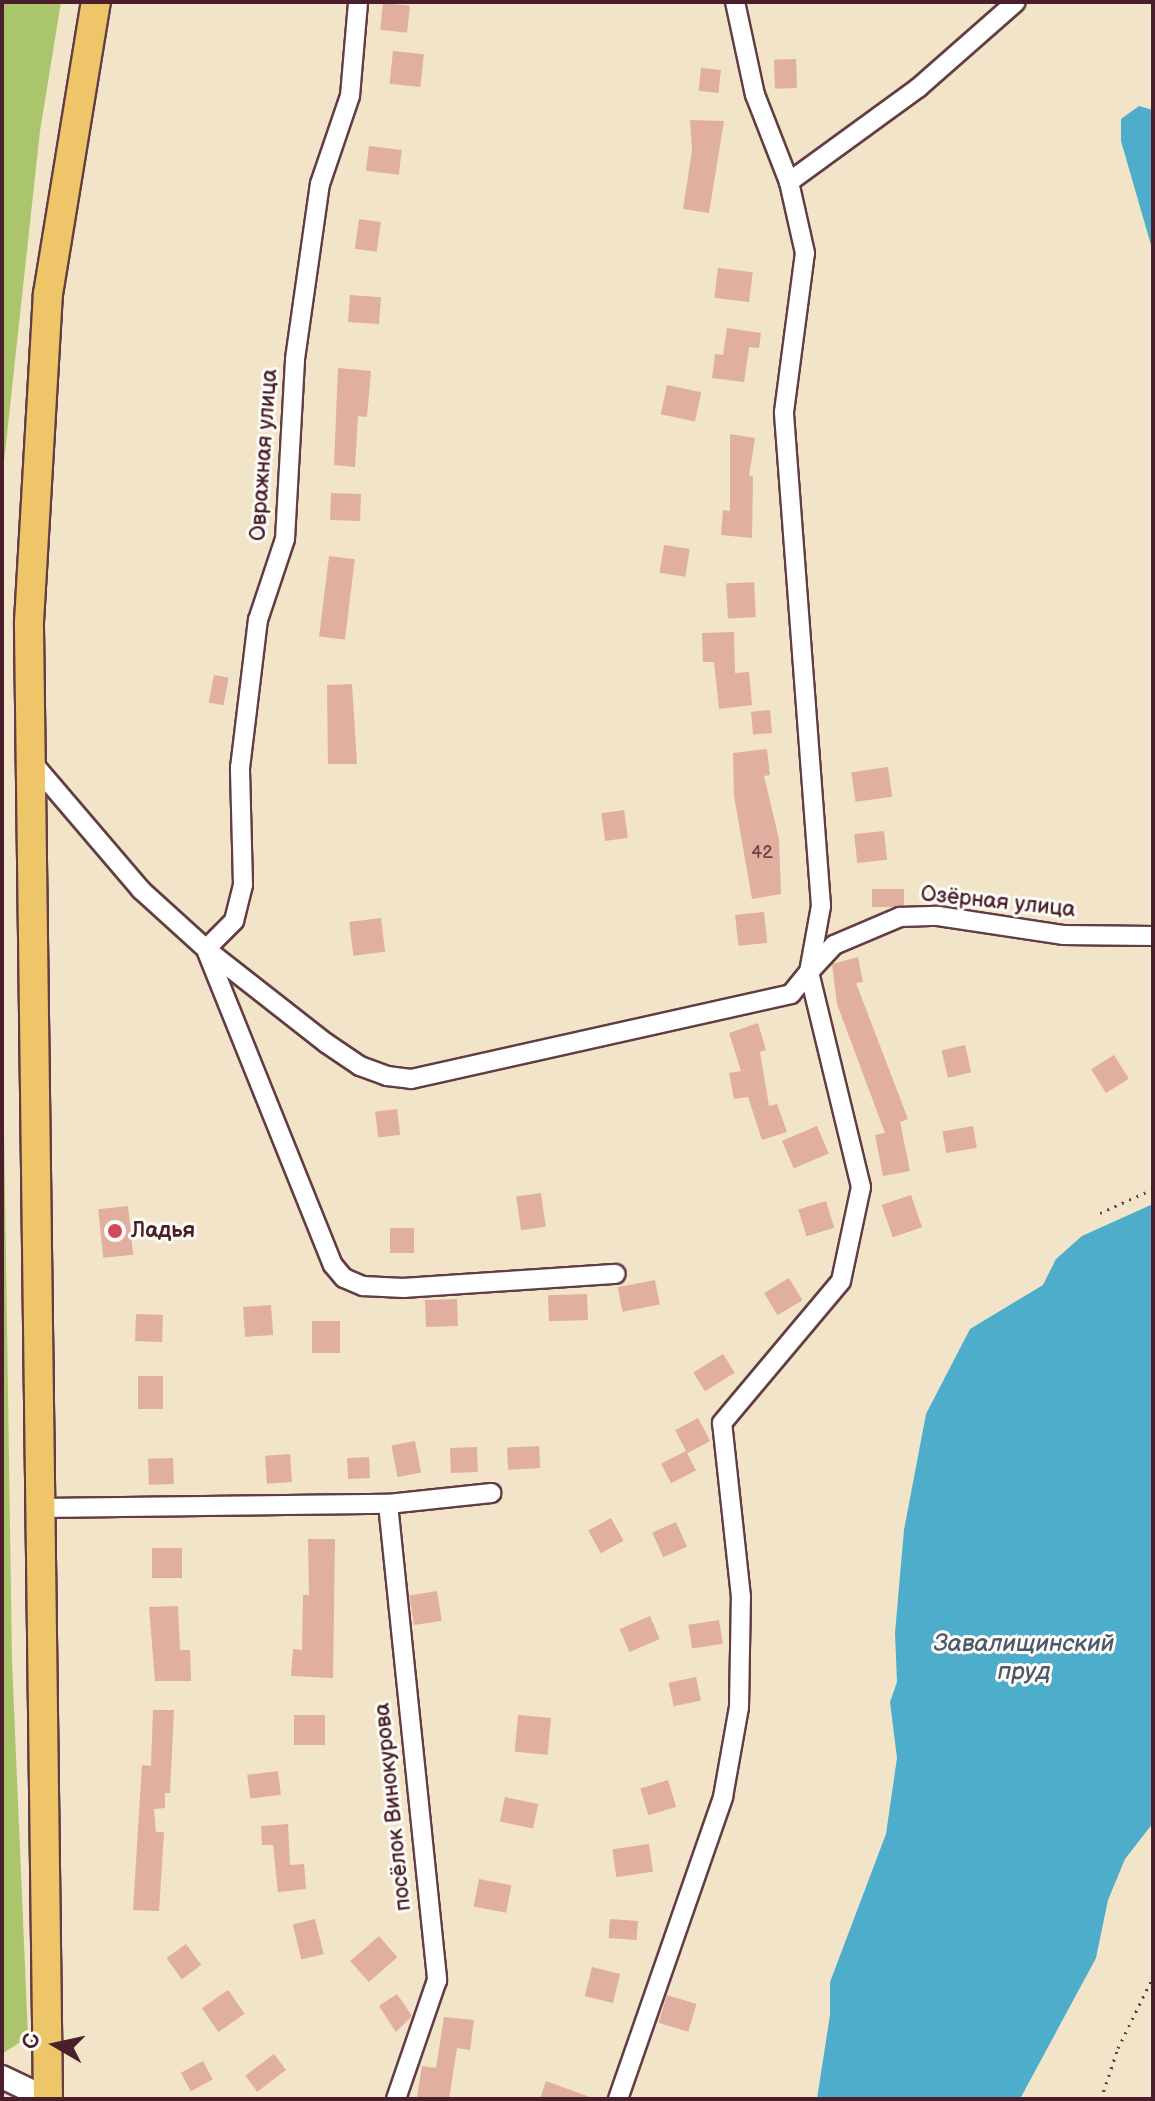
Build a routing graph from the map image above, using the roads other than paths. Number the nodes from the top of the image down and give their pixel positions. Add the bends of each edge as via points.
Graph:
1 (96, 2) edge
2 (358, 2) edge
3 (735, 2) edge
4 (1016, 2) edge
5 (789, 182) junction
6 (31, 761) junction
7 (1153, 936) edge
8 (206, 949) junction
9 (809, 972) junction
10 (616, 1274) dead end
11 (491, 1493) dead end
12 (388, 1504) junction
13 (41, 1508) junction
14 (2, 2077) edge
15 (48, 2099) edge
16 (396, 2099) edge
17 (618, 2099) edge

1 - 6 main road via 48,294 29,622
2 - 8 street, Овражная улица via 350,96 320,184 295,359 285,539 258,620 240,768 243,885 234,921
3 - 5 street via 755,95
4 - 5 street via 907,97
5 - 9 street via 805,253 784,412 820,869 821,906
6 - 8 street, Озёрная улица via 141,890
6 - 13 main road
7 - 9 street, Озёрная улица via 1063,935 938,916 900,917 834,945
8 - 9 street, Озёрная улица via 360,1066 411,1079 791,994
8 - 10 street via 333,1265 344,1278 363,1286 404,1288
9 - 17 street via 861,1187 841,1281 722,1423 741,1597 739,1707 723,1797
11 - 12 street
12 - 13 street
12 - 16 street, посёлок Винокурова via 437,1980
13 - 15 main road
14 - 15 street

